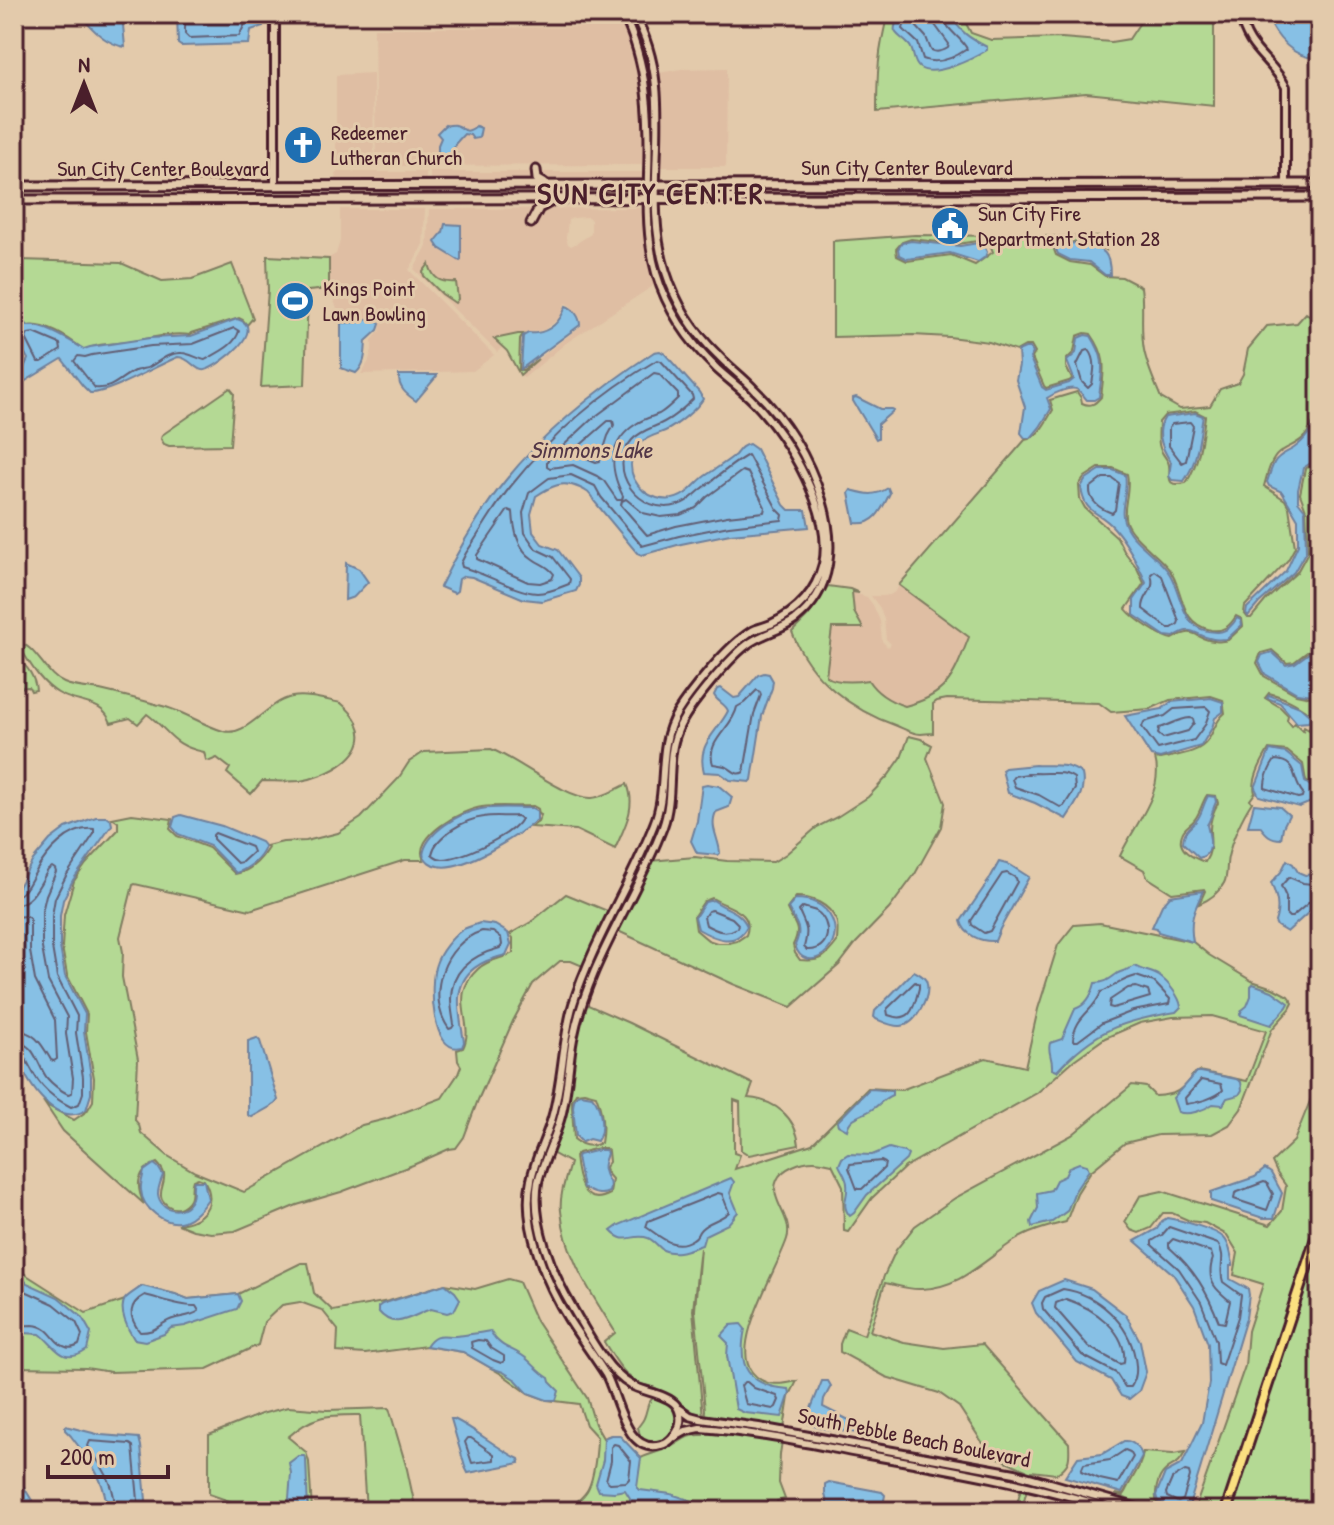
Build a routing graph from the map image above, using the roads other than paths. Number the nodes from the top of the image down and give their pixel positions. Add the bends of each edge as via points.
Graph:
1 (275, 14) edge
2 (623, 14) edge
3 (634, 14) edge
4 (1240, 14) edge
5 (640, 25) junction
6 (631, 29) junction
7 (536, 181) junction
8 (1286, 184) junction
9 (1320, 184) edge
10 (525, 185) junction
11 (1053, 185) junction
12 (14, 186) edge
13 (275, 186) junction
14 (652, 186) junction
15 (1320, 197) edge
16 (651, 198) junction
17 (991, 198) junction
18 (564, 199) junction
19 (14, 200) edge
20 (530, 203) junction
21 (531, 223) dead end
22 (713, 350) junction
23 (705, 357) junction
24 (783, 422) junction
25 (775, 427) junction
26 (806, 461) junction
27 (797, 464) junction
28 (819, 500) junction
29 (702, 681) junction
30 (709, 686) junction
31 (668, 773) junction
32 (1320, 1226) edge
33 (596, 1346) junction
34 (589, 1351) junction
35 (675, 1404) junction
36 (822, 1438) junction
37 (672, 1440) junction
38 (820, 1446) junction
39 (1028, 1476) junction
40 (1026, 1485) junction
41 (1146, 1510) edge
42 (1119, 1511) edge
43 (1226, 1511) edge

1 - 13 street
2 - 6 street
3 - 5 street
4 - 8 street via 1245,34 1286,87
5 - 6 street
5 - 14 street via 657,88
6 - 14 street via 647,89
7 - 10 main road, Sun City Center Boulevard
7 - 10 main road via 536,170
7 - 14 main road, Sun City Center Boulevard
7 - 20 main road
8 - 9 main road, Sun City Center Boulevard
8 - 11 main road, Sun City Center Boulevard
10 - 13 main road, Sun City Center Boulevard
11 - 14 main road, Sun City Center Boulevard
11 - 17 main road via 1006,189
12 - 13 main road, Sun City Center Boulevard
14 - 16 street, South Pebble Beach Boulevard
15 - 17 main road, Sun City Center Boulevard
16 - 17 main road, Sun City Center Boulevard
16 - 18 main road, Sun City Center Boulevard
16 - 22 street, South Pebble Beach Boulevard via 666,273 688,320
16 - 23 street, South Pebble Beach Boulevard via 649,237 657,276 680,325
18 - 20 main road, Sun City Center Boulevard
18 - 21 main road via 542,206
19 - 20 main road, Sun City Center Boulevard
22 - 23 street
22 - 24 street, South Pebble Beach Boulevard
23 - 25 street, South Pebble Beach Boulevard
24 - 25 street
24 - 26 street, South Pebble Beach Boulevard
25 - 27 street, South Pebble Beach Boulevard
26 - 27 street
26 - 28 street, South Pebble Beach Boulevard
27 - 28 street, South Pebble Beach Boulevard
28 - 29 street, South Pebble Beach Boulevard via 825,549 810,592 779,621 738,641
28 - 30 street, South Pebble Beach Boulevard via 829,529 830,555 817,598 783,628 740,650
29 - 30 street
29 - 31 street, South Pebble Beach Boulevard via 669,729
30 - 31 street, South Pebble Beach Boulevard via 677,730
31 - 33 street, South Pebble Beach Boulevard via 671,796 662,830 583,1001 562,1116 538,1184 537,1208 548,1256
31 - 34 street, South Pebble Beach Boulevard via 657,819 575,999 554,1114 529,1191 541,1263
32 - 43 main road
33 - 34 street
33 - 35 street, South Pebble Beach Boulevard via 624,1381
34 - 37 street, South Pebble Beach Boulevard via 611,1385 634,1439 653,1446
35 - 36 street, South Pebble Beach Boulevard via 701,1419
35 - 37 street via 680,1421
36 - 38 street
36 - 39 street, South Pebble Beach Boulevard
37 - 38 street, South Pebble Beach Boulevard via 700,1428
38 - 40 street, South Pebble Beach Boulevard
39 - 40 street
39 - 41 street, South Pebble Beach Boulevard
40 - 42 street, South Pebble Beach Boulevard

